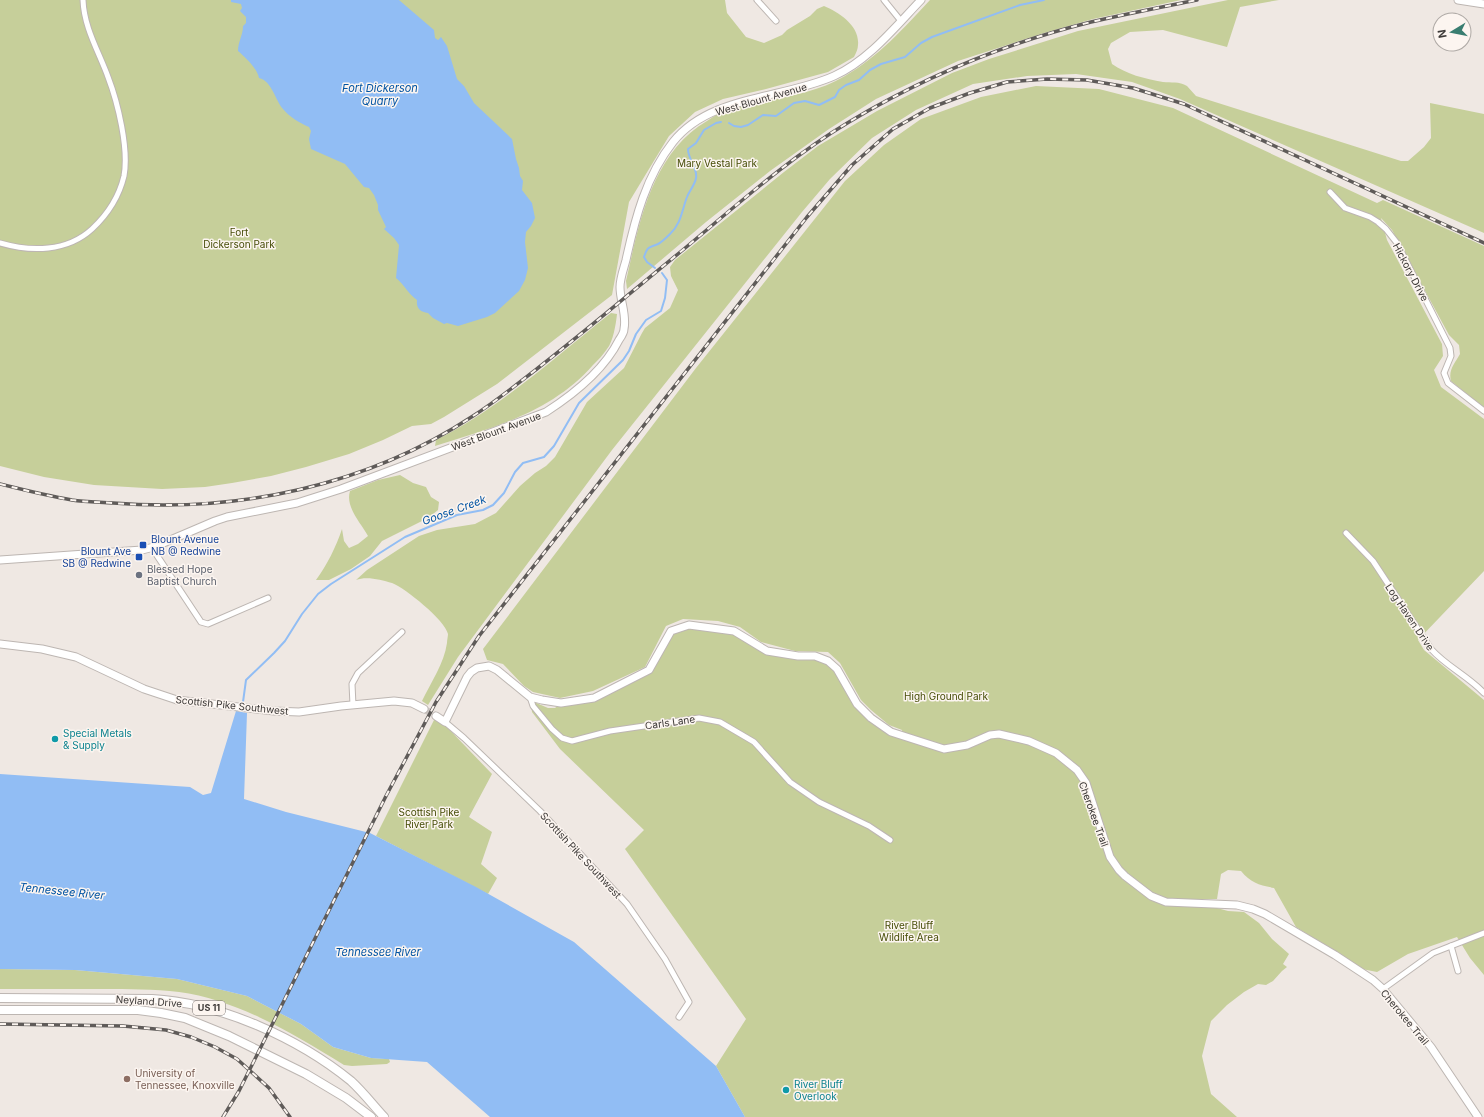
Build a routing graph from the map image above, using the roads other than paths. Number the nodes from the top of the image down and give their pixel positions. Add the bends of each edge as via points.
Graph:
1 (83, 0) edge
2 (758, 0) edge
3 (884, 0) edge
4 (921, 0) edge
5 (1458, 0) edge
6 (1484, 4) edge
7 (776, 21) dead end
8 (901, 21) junction
9 (1330, 192) dead end
10 (0, 243) edge
11 (1484, 411) edge
12 (1346, 533) dead end
13 (154, 547) junction
14 (0, 560) edge
15 (268, 598) dead end
16 (402, 632) dead end
17 (0, 644) edge
18 (1484, 692) edge
19 (530, 697) junction
20 (353, 705) junction
21 (424, 709) tunnel mouth
22 (436, 716) tunnel mouth
23 (445, 722) junction
24 (890, 840) dead end
25 (1484, 933) edge
26 (1451, 946) junction
27 (1458, 971) dead end
28 (1383, 989) junction
29 (0, 998) edge
30 (0, 1010) edge
31 (679, 1017) dead end
32 (371, 1117) edge
33 (384, 1117) edge
34 (1478, 1117) edge

1 - 10 street via 86,22 108,78 121,122 125,159 120,190 104,218 73,243 28,249
2 - 7 street
3 - 8 street
4 - 8 street, West Blount Avenue
5 - 6 street
8 - 13 street, West Blount Avenue via 864,57 835,76 794,90 719,109 693,124 674,141 652,175 632,232 620,286 624,330 613,352 563,401 529,420 341,489 297,503 227,517
9 - 11 street, Hickory Drive via 1345,208 1378,222 1397,244 1450,348 1451,356 1444,373 1448,383
12 - 18 street, Log Haven Drive via 1373,561 1431,649
13 - 14 street, West Blount Avenue via 130,552
13 - 15 street via 156,554 201,622 208,624
16 - 20 street via 358,673 352,684
17 - 20 street, Scottish Pike Southwest via 42,649 76,657 177,700 299,712
19 - 23 street, Cherokee Trail via 497,670 489,666 477,668 464,683
19 - 24 street, Carls Lane via 552,729 562,738 572,741 610,731 699,718 720,722 754,742 790,782 819,802 869,826
19 - 28 street, Cherokee Trail via 561,703 594,698 649,670 671,631 689,625 734,631 767,651 815,656 828,661 837,669 857,704 891,732 944,749 967,745 999,734 1029,741 1056,752 1077,770 1086,783 1110,857 1119,870 1151,896 1166,902 1237,905 1259,912 1335,955
20 - 21 street, Scottish Pike Southwest via 403,702
22 - 23 street, Scottish Pike Southwest
23 - 31 street, Scottish Pike Southwest via 540,811 627,904 665,959 690,1002
25 - 26 street
26 - 27 street
26 - 28 street via 1433,953
28 - 34 street, Cherokee Trail via 1431,1047
29 - 33 main road, Neyland Drive / US 11 via 152,999 206,1007 258,1026 326,1063 361,1091
30 - 32 main road, Neyland Drive / US 11 via 138,1010 185,1018 229,1036 306,1074 346,1098

